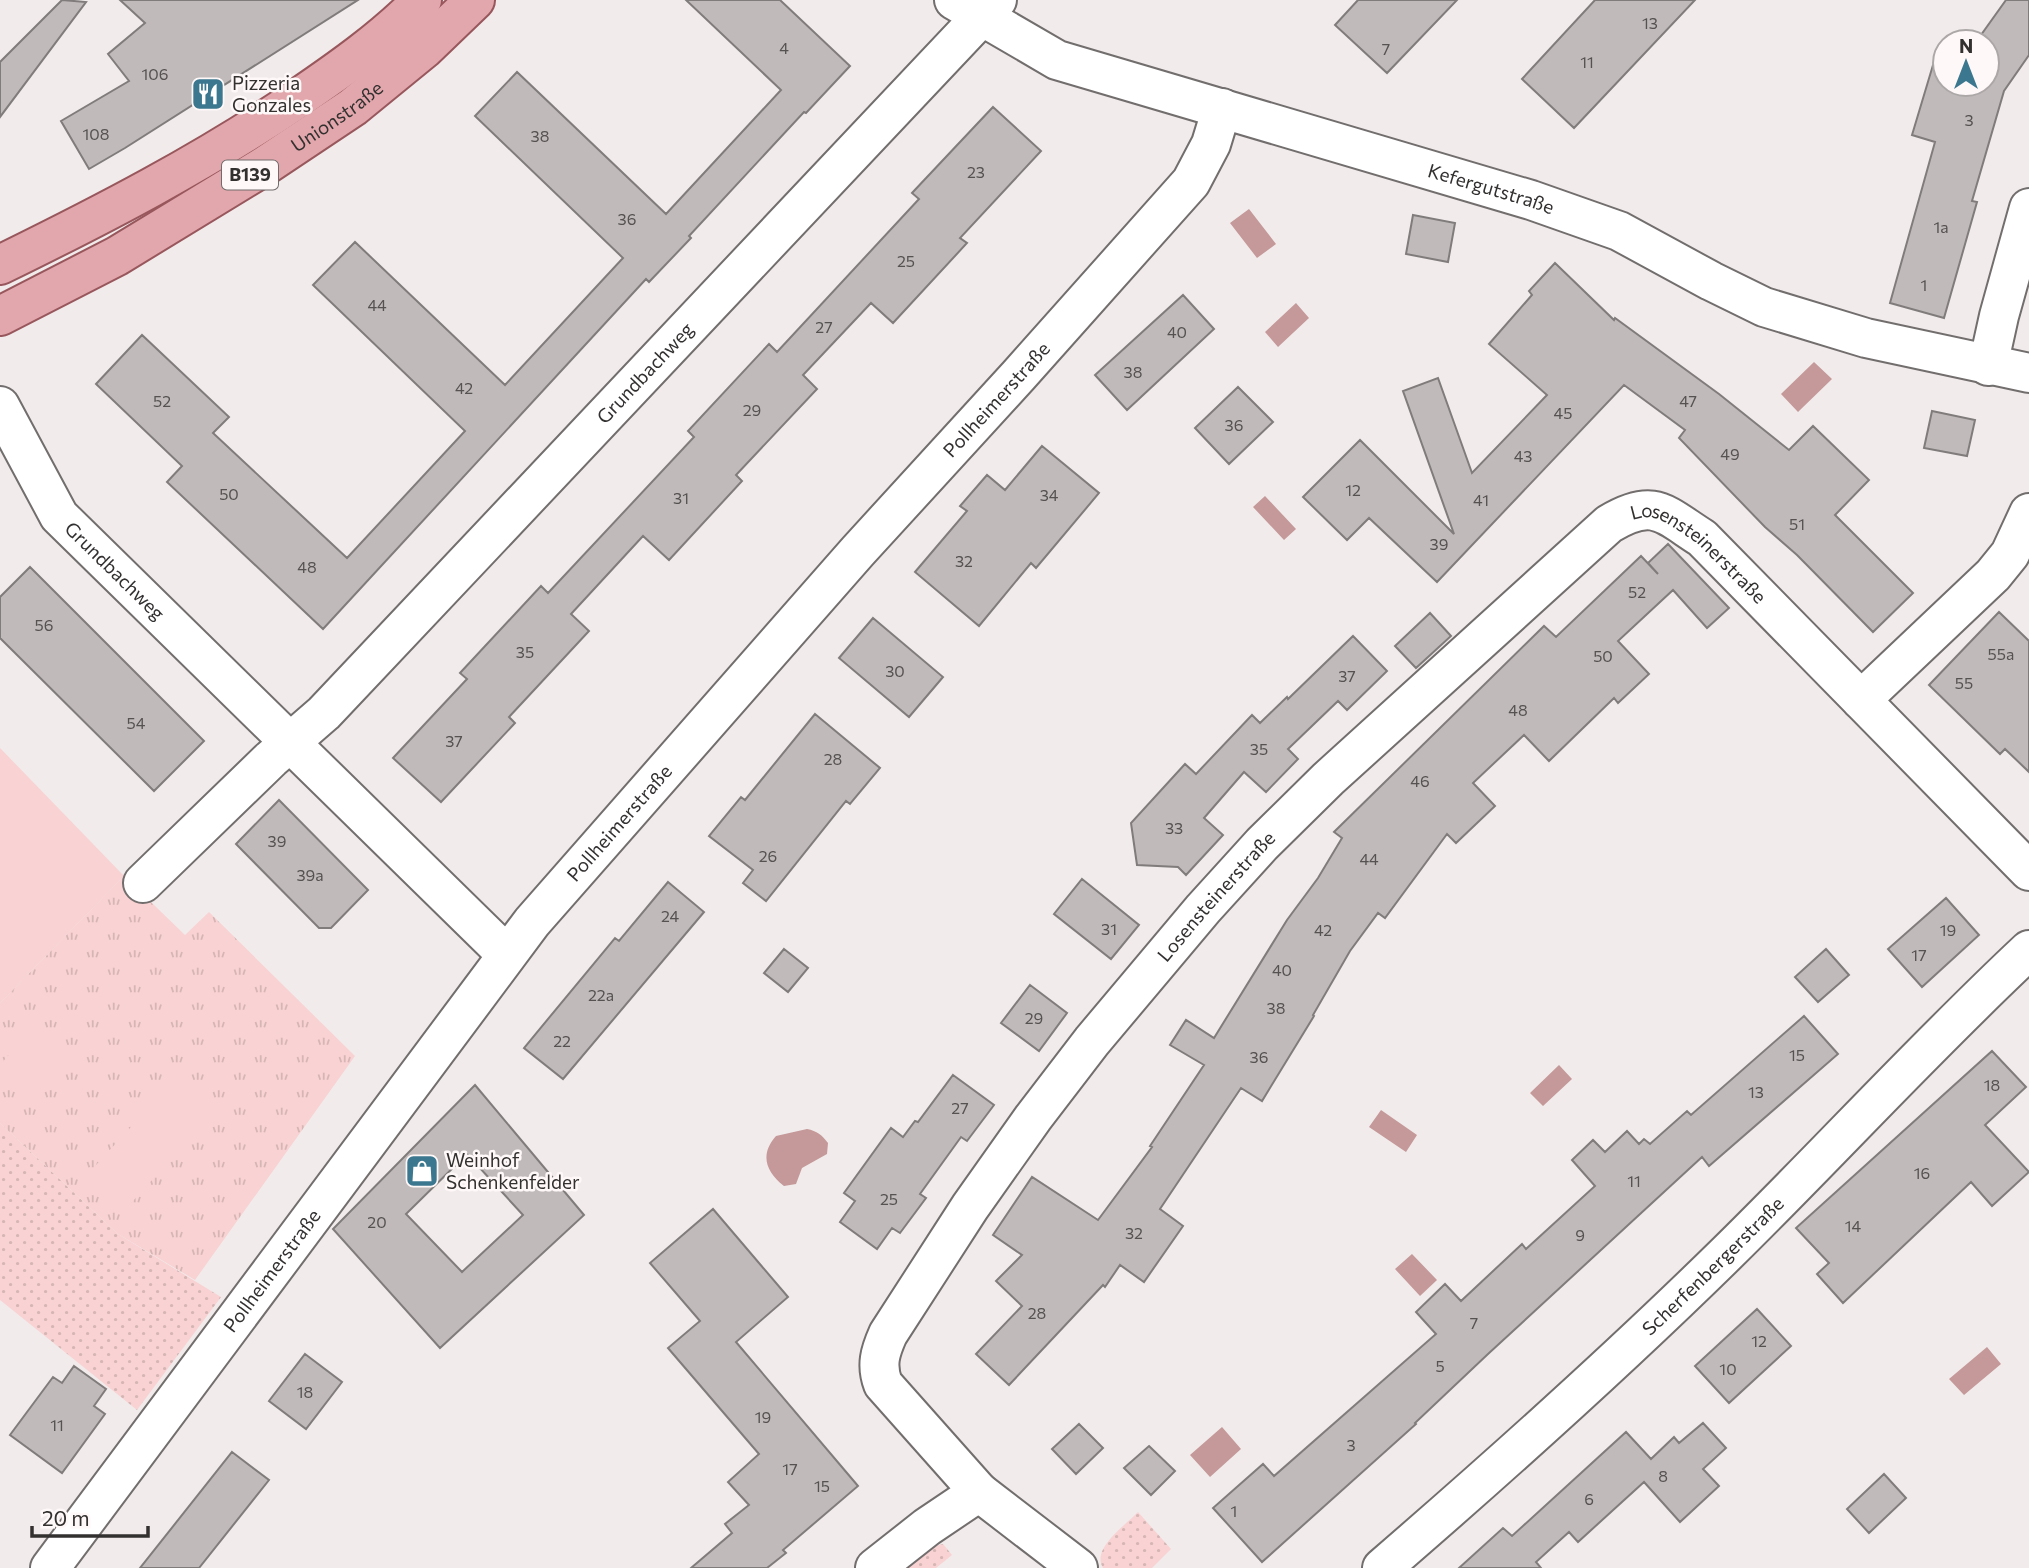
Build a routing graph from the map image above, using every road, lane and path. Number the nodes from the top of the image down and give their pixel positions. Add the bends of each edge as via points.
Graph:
1 (422, 0) edge
2 (475, 0) edge
3 (977, 5) edge
4 (1222, 108) junction
5 (2029, 208) edge
6 (0, 265) edge
7 (0, 316) edge
8 (1988, 366) junction
9 (2029, 373) edge
10 (0, 406) edge
11 (2029, 513) edge
12 (1861, 700) junction
13 (290, 743) junction
14 (2029, 871) edge
15 (143, 883) dead end
16 (2029, 950) edge
17 (506, 954) junction
18 (979, 1492) junction
19 (50, 1568) edge
20 (875, 1568) edge
21 (1078, 1568) edge
22 (1382, 1568) edge

1 - 6 main road, Unionstraße / B139 via 331,76 236,140 106,213
2 - 7 main road, Unionstraße / B139 via 353,107 274,160 117,256
3 - 4 street, Kefergutstraße via 1057,60
3 - 13 street, Grundbachweg via 324,713
4 - 8 street, Kefergutstraße via 1591,220 1764,307 1866,338
4 - 17 street, Pollheimerstraße via 1211,144 1191,182 858,551
5 - 8 street
8 - 9 street, Kefergutstraße
10 - 13 street, Grundbachweg via 59,516
11 - 12 street via 2010,555 1993,575
12 - 14 street, Losensteinerstraße
12 - 18 street, Losensteinerstraße via 1702,538 1677,519 1656,511 1626,514 1573,555 1328,779 1203,909 1033,1118 888,1334 879,1354 883,1384
13 - 15 street, Grundbachweg
13 - 17 street, Grundbachweg
16 - 22 street, Scherfenbergerstraße via 1641,1335
17 - 19 street, Pollheimerstraße
18 - 20 street
18 - 21 street

